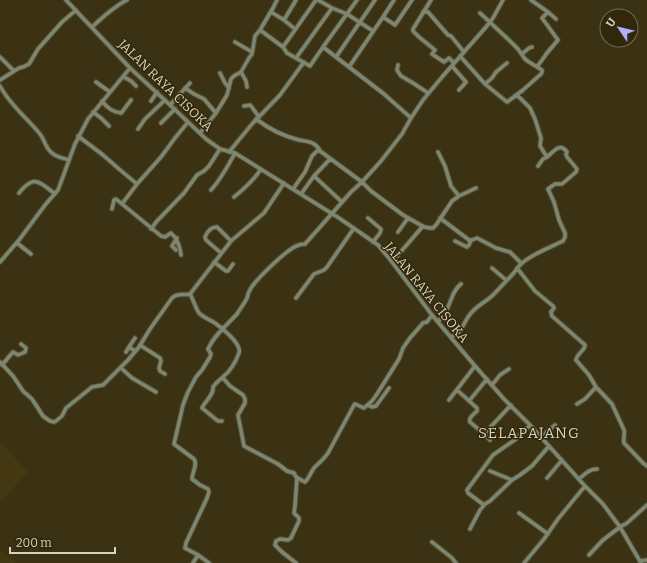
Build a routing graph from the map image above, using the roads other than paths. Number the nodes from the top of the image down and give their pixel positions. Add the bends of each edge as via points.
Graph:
1 (66, 0) edge
2 (127, 0) edge
3 (277, 0) edge
4 (296, 0) edge
5 (317, 0) edge
6 (375, 0) edge
7 (394, 0) edge
8 (412, 0) edge
9 (431, 0) edge
10 (503, 0) edge
11 (531, 0) edge
12 (355, 1) edge
13 (332, 8) junction
14 (76, 10) junction
15 (271, 12) junction
16 (423, 12) junction
17 (548, 12) junction
18 (480, 13) dead end
19 (347, 14) junction
20 (383, 17) junction
21 (556, 19) dead end
22 (284, 20) junction
23 (490, 22) junction
24 (360, 23) junction
25 (92, 28) junction
26 (295, 29) junction
27 (260, 30) junction
28 (373, 31) junction
29 (235, 42) dead end
30 (283, 47) junction
31 (324, 47) junction
32 (532, 47) dead end
33 (252, 52) junction
34 (464, 52) junction
35 (522, 54) junction
36 (460, 56) junction
37 (0, 57) edge
38 (336, 57) junction
39 (296, 58) junction
40 (304, 62) junction
41 (507, 63) dead end
42 (453, 64) junction
43 (398, 65) dead end
44 (349, 67) junction
45 (537, 67) junction
46 (130, 68) junction
47 (14, 71) junction
48 (241, 72) junction
49 (220, 73) dead end
50 (124, 77) junction
51 (0, 80) edge
52 (96, 82) dead end
53 (190, 83) dead end
54 (485, 84) junction
55 (0, 86) edge
56 (136, 86) dead end
57 (248, 87) dead end
58 (185, 88) junction
59 (229, 88) junction
60 (459, 90) dead end
61 (110, 92) junction
62 (157, 92) junction
63 (428, 93) junction
64 (517, 95) junction
65 (131, 100) dead end
66 (166, 100) junction
67 (151, 101) dead end
68 (102, 102) junction
69 (170, 104) junction
70 (244, 106) dead end
71 (175, 109) junction
72 (93, 112) junction
73 (216, 113) junction
74 (258, 118) junction
75 (411, 118) junction
76 (188, 122) junction
77 (161, 123) dead end
78 (109, 126) dead end
79 (138, 129) dead end
80 (200, 133) junction
81 (78, 136) junction
82 (220, 149) junction
83 (320, 151) junction
84 (229, 152) junction
85 (438, 152) dead end
86 (235, 153) junction
87 (547, 157) junction
88 (330, 159) junction
89 (69, 160) junction
90 (538, 166) dead end
91 (261, 169) junction
92 (314, 176) junction
93 (362, 182) junction
94 (284, 183) junction
95 (137, 184) junction
96 (476, 188) dead end
97 (293, 189) junction
98 (211, 190) dead end
99 (18, 193) dead end
100 (55, 194) junction
101 (300, 194) junction
102 (459, 196) junction
103 (234, 197) dead end
104 (342, 202) junction
105 (122, 204) junction
106 (112, 209) dead end
107 (332, 214) junction
108 (368, 218) dead end
109 (408, 218) junction
110 (440, 218) junction
111 (422, 226) junction
112 (354, 228) junction
113 (151, 229) junction
114 (398, 232) dead end
115 (177, 238) junction
116 (471, 240) junction
117 (231, 241) junction
118 (455, 241) dead end
119 (373, 242) junction
120 (17, 243) junction
121 (176, 250) dead end
122 (220, 253) junction
123 (31, 254) dead end
124 (181, 255) dead end
125 (0, 262) edge
126 (214, 262) junction
127 (392, 262) junction
128 (521, 263) junction
129 (233, 264) dead end
130 (492, 268) dead end
131 (517, 268) junction
132 (506, 280) junction
133 (461, 284) dead end
134 (190, 294) junction
135 (296, 298) dead end
136 (432, 315) junction
137 (438, 322) junction
138 (222, 329) junction
139 (450, 337) junction
140 (135, 338) dead end
141 (21, 344) dead end
142 (140, 344) junction
143 (129, 347) junction
144 (136, 351) junction
145 (126, 352) dead end
146 (1, 364) edge
147 (474, 366) junction
148 (121, 368) junction
149 (508, 369) dead end
150 (165, 374) dead end
151 (223, 378) junction
152 (487, 379) junction
153 (492, 385) junction
154 (596, 387) junction
155 (389, 388) dead end
156 (457, 390) junction
157 (156, 392) dead end
158 (449, 400) dead end
159 (468, 401) junction
160 (577, 404) dead end
161 (368, 405) junction
162 (511, 406) junction
163 (222, 421) dead end
164 (530, 425) junction
165 (555, 425) dead end
166 (484, 434) junction
167 (541, 437) junction
168 (490, 440) dead end
169 (549, 446) junction
170 (562, 460) junction
171 (647, 466) edge
172 (597, 469) dead end
173 (490, 472) dead end
174 (297, 478) junction
175 (547, 478) dead end
176 (579, 479) junction
177 (512, 480) junction
178 (585, 486) junction
179 (484, 505) junction
180 (647, 505) edge
181 (519, 513) dead end
182 (620, 527) junction
183 (470, 528) dead end
184 (548, 534) junction
185 (432, 542) dead end
186 (198, 555) junction
187 (589, 555) dead end
188 (647, 560) edge
189 (640, 562) edge
190 (193, 563) edge
191 (209, 563) edge
192 (296, 563) edge
193 (456, 563) edge
194 (524, 563) edge

1 - 14 street, JALAN RAYA CISOKA
2 - 25 street via 107,13
3 - 15 street
4 - 22 street
5 - 13 street
5 - 26 street
6 - 24 street
7 - 20 street
8 - 20 street via 395,25
9 - 16 street
10 - 23 street
11 - 17 street
12 - 19 street
13 - 19 street
13 - 39 street
14 - 25 street, JALAN RAYA CISOKA
14 - 47 street via 38,49 27,66
15 - 22 street
15 - 27 street
16 - 34 street via 428,12
16 - 42 street via 413,31 435,50 432,54 444,62 449,58
17 - 21 street
17 - 45 street via 542,19 558,40
18 - 23 street
19 - 24 street
19 - 31 street
20 - 28 street
22 - 26 street
23 - 34 street
23 - 35 street
24 - 28 street
24 - 38 street
25 - 46 street, JALAN RAYA CISOKA
26 - 30 street
27 - 30 street
27 - 33 street via 255,36
28 - 44 street
29 - 33 street
30 - 39 street
31 - 38 street
31 - 40 street via 310,66
32 - 35 street
33 - 48 street
34 - 36 street
35 - 45 street
36 - 42 street
36 - 54 street
37 - 47 street
38 - 44 street
39 - 40 street
40 - 74 street via 280,95
41 - 54 street
42 - 60 street via 466,82
42 - 63 street
43 - 63 street via 396,70 401,76
44 - 75 street
45 - 64 street via 542,70 541,74
46 - 50 street
46 - 62 street, JALAN RAYA CISOKA
47 - 51 street
48 - 57 street
48 - 59 street via 231,79
49 - 59 street
50 - 56 street
50 - 61 street
52 - 61 street
53 - 58 street
54 - 64 street via 507,102
55 - 89 street via 5,96 41,135 47,148 57,156
58 - 69 street
58 - 73 street via 204,99
59 - 73 street
61 - 68 street
62 - 66 street, JALAN RAYA CISOKA
62 - 67 street
63 - 75 street
64 - 87 street via 530,108 535,118 541,138 540,146
65 - 68 street via 121,113 108,108
66 - 69 street, JALAN RAYA CISOKA
66 - 79 street
68 - 72 street
69 - 71 street, JALAN RAYA CISOKA
70 - 74 street via 250,105
71 - 76 street, JALAN RAYA CISOKA
71 - 77 street
72 - 78 street
72 - 81 street
73 - 80 street
74 - 83 street via 275,132 310,141
74 - 84 street
75 - 93 street via 402,134
76 - 80 street, JALAN RAYA CISOKA
76 - 95 street
80 - 82 street, JALAN RAYA CISOKA
81 - 89 street
81 - 95 street
82 - 84 street, JALAN RAYA CISOKA
82 - 113 street via 209,166 197,175
83 - 88 street
83 - 97 street via 312,156
84 - 86 street, JALAN RAYA CISOKA
85 - 102 street via 451,186
86 - 91 street, JALAN RAYA CISOKA
86 - 98 street
87 - 90 street
87 - 128 street via 556,149 563,147 577,169 562,184 555,184 548,190 565,238
88 - 92 street
88 - 93 street
89 - 100 street
91 - 94 street, JALAN RAYA CISOKA
91 - 103 street
92 - 101 street
92 - 104 street
93 - 104 street
93 - 109 street via 370,191
94 - 97 street, JALAN RAYA CISOKA
94 - 117 street via 264,213
95 - 105 street
96 - 102 street
97 - 101 street, JALAN RAYA CISOKA
99 - 100 street via 34,181
100 - 120 street
101 - 107 street, JALAN RAYA CISOKA
102 - 110 street via 452,201
104 - 107 street
105 - 106 street via 115,199
105 - 113 street
107 - 112 street, JALAN RAYA CISOKA
107 - 138 street via 305,244 292,248 263,273 237,313
108 - 119 street via 381,229
109 - 111 street
109 - 114 street
110 - 111 street via 433,228
110 - 116 street
111 - 127 street
112 - 119 street, JALAN RAYA CISOKA
112 - 135 street via 327,267 314,274
113 - 115 street via 161,236 171,233
115 - 121 street via 172,246
115 - 124 street
116 - 118 street via 467,247
116 - 128 street via 477,238 506,251
117 - 122 street
117 - 122 street via 217,227 211,228 205,237 206,240
119 - 127 street, JALAN RAYA CISOKA
120 - 123 street
120 - 125 street
122 - 126 street
126 - 129 street via 226,271
126 - 134 street
127 - 136 street, JALAN RAYA CISOKA
128 - 131 street
130 - 132 street
131 - 132 street
131 - 154 street via 535,291 553,306 552,316 585,345 576,360
132 - 139 street via 491,297 472,312 456,335
133 - 137 street
134 - 138 street via 198,313
134 - 142 street via 176,295 172,298
136 - 137 street, JALAN RAYA CISOKA
136 - 161 street via 410,338 393,369
137 - 139 street, JALAN RAYA CISOKA
138 - 151 street via 237,344 240,351
138 - 186 street via 210,344 210,357 188,392 174,444 194,459 196,462 192,480 208,488 209,492 185,545 185,548
139 - 147 street, JALAN RAYA CISOKA
140 - 143 street
141 - 146 street via 26,348 25,352 18,355 13,352
142 - 144 street
142 - 150 street via 160,358 158,368
143 - 144 street
143 - 145 street
144 - 148 street
146 - 148 street via 32,399 43,416 54,422 87,391 102,385
147 - 152 street, JALAN RAYA CISOKA
147 - 156 street
148 - 157 street via 132,378
149 - 153 street
151 - 163 street via 213,387 214,390 202,408 218,422
151 - 174 street via 245,399 238,415 244,446 294,473
152 - 153 street, JALAN RAYA CISOKA
152 - 159 street
153 - 162 street, JALAN RAYA CISOKA
154 - 160 street
154 - 171 street via 614,408 624,430 624,443
155 - 161 street via 376,406
156 - 158 street
156 - 159 street
159 - 166 street via 478,410 470,422
161 - 174 street via 363,408 354,405 324,459 313,469 305,482
162 - 164 street, JALAN RAYA CISOKA
162 - 166 street
164 - 167 street, JALAN RAYA CISOKA
164 - 179 street via 516,439 493,455 467,490
165 - 167 street
166 - 168 street
167 - 169 street, JALAN RAYA CISOKA
169 - 170 street, JALAN RAYA CISOKA
169 - 177 street via 532,466
170 - 175 street
170 - 176 street, JALAN RAYA CISOKA
172 - 176 street via 588,471
173 - 177 street
174 - 192 street via 294,513 299,521 291,538 280,539 275,545
176 - 178 street, JALAN RAYA CISOKA
177 - 179 street
178 - 182 street, JALAN RAYA CISOKA via 604,504
178 - 184 street
179 - 183 street
180 - 182 street
181 - 184 street
182 - 187 street
182 - 189 street, JALAN RAYA CISOKA
184 - 194 street
185 - 193 street
186 - 190 street
186 - 191 street
188 - 189 street

